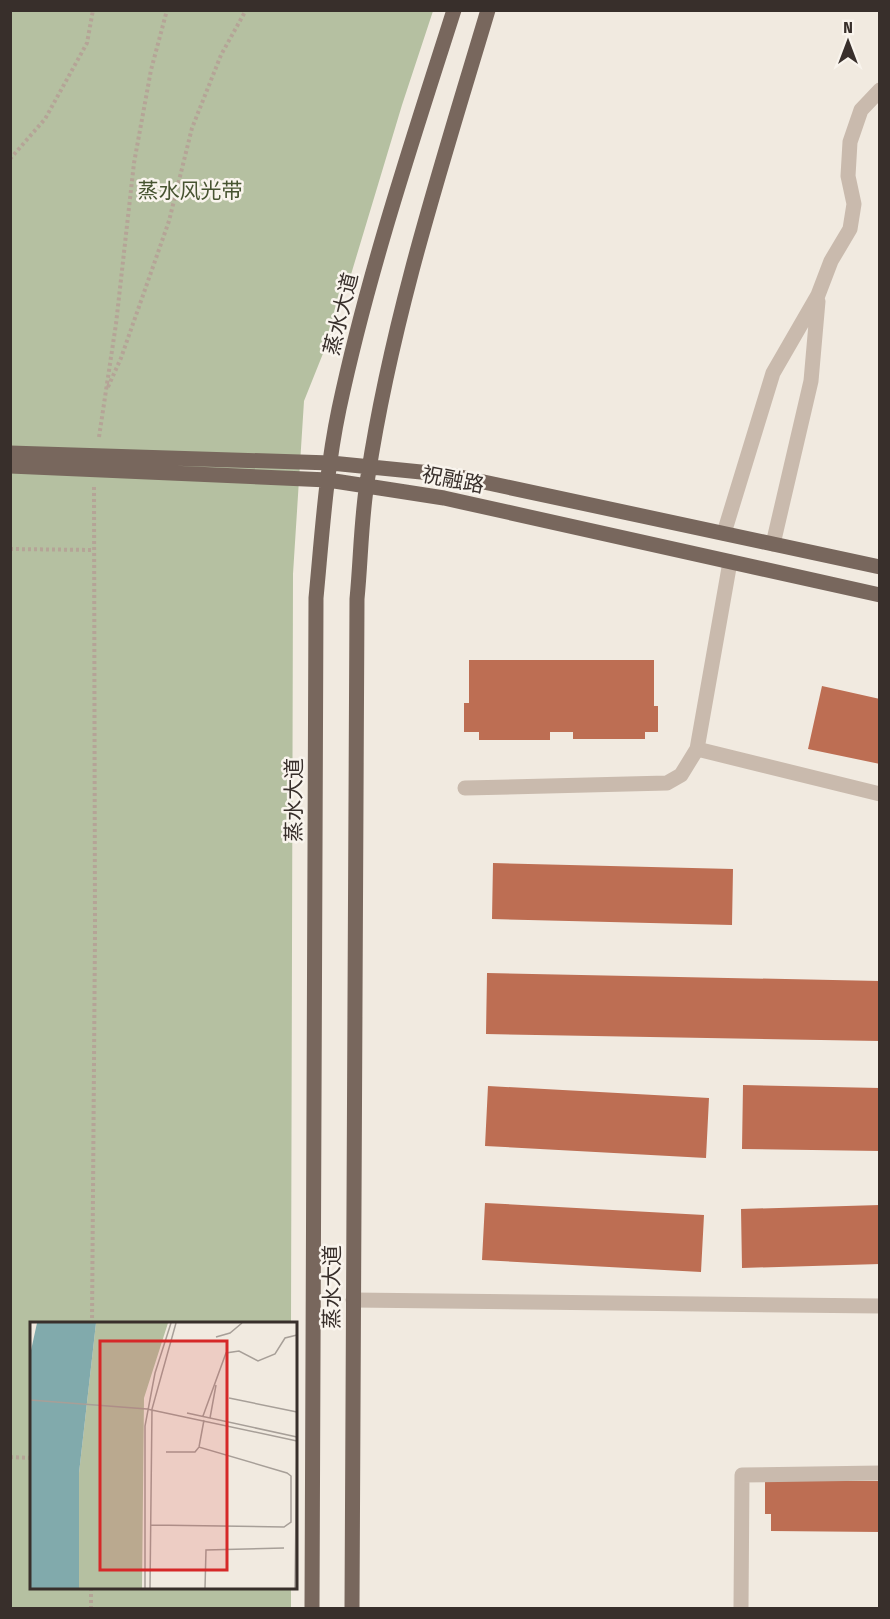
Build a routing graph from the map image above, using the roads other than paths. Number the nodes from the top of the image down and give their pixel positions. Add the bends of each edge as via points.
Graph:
1 (454, 10) edge
2 (488, 10) edge
3 (879, 90) edge
4 (818, 295) junction
5 (10, 453) edge
6 (95, 463) junction
7 (330, 463) junction
8 (10, 466) edge
9 (369, 467) junction
10 (328, 480) junction
11 (367, 486) junction
12 (724, 533) junction
13 (773, 544) junction
14 (730, 562) junction
15 (879, 567) edge
16 (879, 595) edge
17 (697, 749) junction
18 (465, 788) dead end
19 (879, 794) edge
20 (353, 1300) junction
21 (879, 1306) edge
22 (879, 1473) edge
23 (312, 1608) edge
24 (352, 1608) edge
25 (741, 1608) edge

1 - 7 main road, 蒸水大道 via 384,229 339,409
2 - 9 main road, 蒸水大道 via 424,223 378,413
3 - 4 street via 861,110 850,142 848,176 855,204 850,229 831,261
4 - 12 street via 773,373
4 - 13 street via 811,381
5 - 6 main road, 祝融路
6 - 7 main road, 祝融路
6 - 8 main road, 祝融路
6 - 10 main road, 祝融路
7 - 9 main road, 祝融路
7 - 10 main road, 蒸水大道
9 - 11 main road, 蒸水大道
9 - 12 main road, 祝融路 via 451,476
10 - 11 main road, 祝融路
10 - 23 main road, 蒸水大道 via 315,598
11 - 14 main road, 祝融路 via 444,498
11 - 20 main road, 蒸水大道 via 357,599
12 - 13 main road, 祝融路
13 - 15 main road, 祝融路
14 - 16 main road, 祝融路
14 - 17 street
17 - 18 street via 681,775 667,783
17 - 19 street
20 - 21 street
20 - 24 main road, 蒸水大道
22 - 25 street via 742,1475

